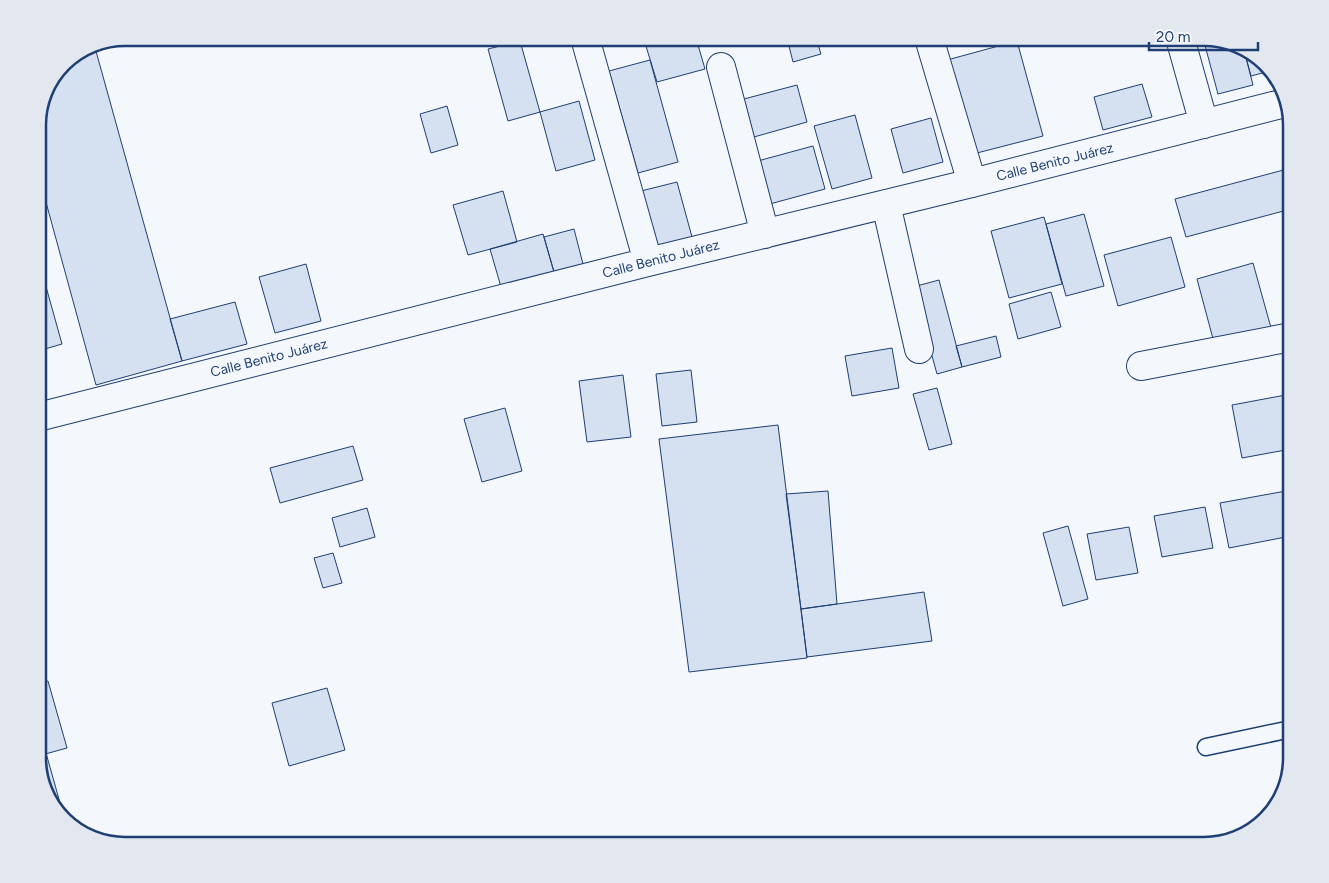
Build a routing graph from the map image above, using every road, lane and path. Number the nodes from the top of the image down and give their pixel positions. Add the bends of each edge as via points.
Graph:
1 (587, 46) edge
2 (931, 46) edge
3 (1182, 46) edge
4 (721, 67) dead end
5 (1280, 104) edge
6 (1204, 124) junction
7 (972, 183) junction
8 (886, 204) junction
9 (765, 234) junction
10 (648, 262) junction
11 (1283, 339) edge
12 (919, 349) dead end
13 (1141, 366) dead end
14 (46, 415) edge
15 (1283, 730) edge
16 (1206, 747) dead end

1 - 10 street
2 - 7 street
3 - 6 street
4 - 9 street
5 - 6 street, Calle Benito Juárez
6 - 7 street, Calle Benito Juárez
7 - 8 street, Calle Benito Juárez
8 - 9 street, Calle Benito Juárez
8 - 12 street
9 - 10 street, Calle Benito Juárez
10 - 14 street, Calle Benito Juárez
11 - 13 street
15 - 16 lane

